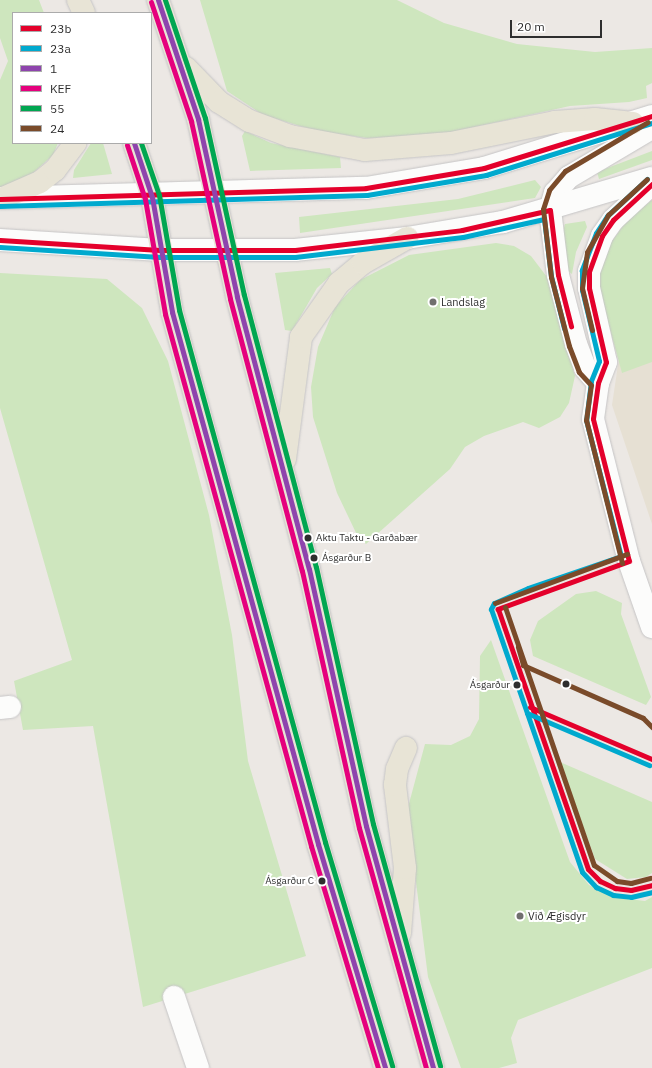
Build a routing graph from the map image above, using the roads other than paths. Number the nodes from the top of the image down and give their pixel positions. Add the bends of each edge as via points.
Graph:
1 (69, 0) edge
2 (78, 0) edge
3 (158, 0) edge
4 (71, 12) edge
5 (84, 12) edge
6 (180, 61) junction
7 (646, 123) edge
8 (74, 144) edge
9 (134, 144) edge
10 (652, 178) edge
11 (652, 184) edge
12 (216, 194) junction
13 (152, 197) junction
14 (2, 198) edge
15 (550, 210) junction
16 (408, 238) junction
17 (0, 240) edge
18 (160, 250) junction
19 (226, 251) junction
20 (598, 383) junction
21 (284, 472) junction
22 (652, 627) edge
23 (406, 748) dead end
24 (399, 951) junction
25 (174, 997) dead end
26 (198, 1068) edge
27 (385, 1068) edge
28 (434, 1068) edge

1 - 4 main road
2 - 5 main road
3 - 6 main road
6 - 7 main road via 219,102 250,121 290,136 365,150 451,143 555,122 596,119
6 - 12 main road
7 - 12 main road via 484,168 366,188
7 - 15 main road via 569,177 555,193
8 - 14 main road via 55,170 40,182
9 - 13 main road
10 - 15 main road
11 - 20 main road via 613,220 592,260 589,288 606,362
12 - 13 main road
12 - 19 main road
13 - 14 main road
13 - 18 main road
15 - 16 main road
15 - 20 main road via 558,275 576,344 585,368
16 - 19 main road via 295,250
16 - 21 main road via 363,263 339,283 300,336
17 - 18 main road
18 - 19 main road
18 - 27 main road via 172,312 318,844
19 - 21 main road
20 - 22 main road via 593,419 629,561
21 - 24 main road via 366,826
23 - 24 main road via 397,769 395,785 405,868
24 - 28 main road
25 - 26 main road

